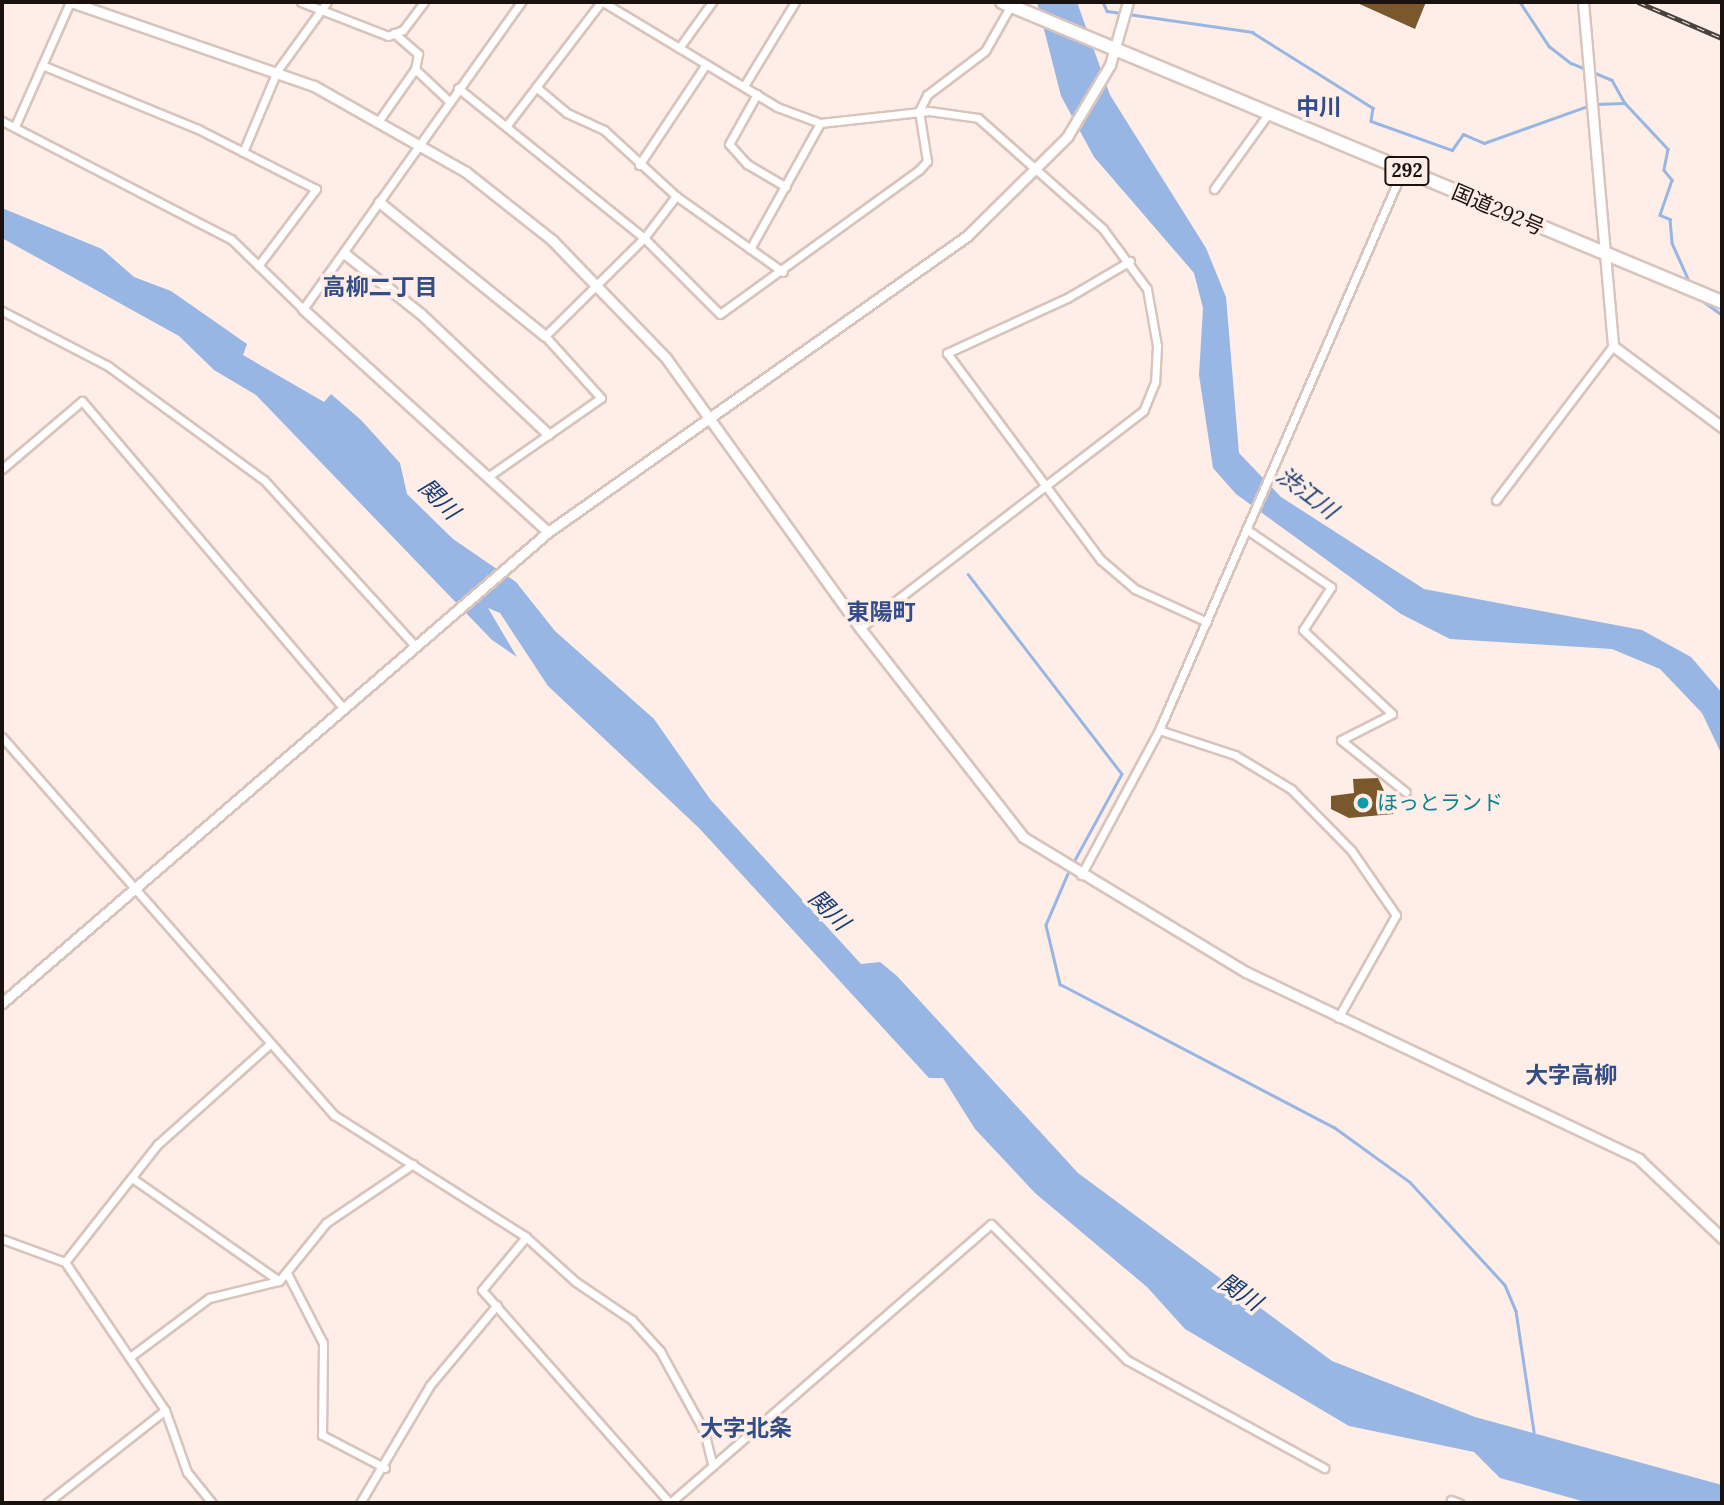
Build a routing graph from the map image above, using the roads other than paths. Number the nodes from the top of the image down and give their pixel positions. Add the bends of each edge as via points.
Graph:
1 (71, 2) edge
2 (301, 2) edge
3 (327, 2) edge
4 (424, 2) edge
5 (520, 2) edge
6 (602, 2) edge
7 (712, 2) edge
8 (794, 2) edge
9 (1128, 2) edge
10 (1583, 2) edge
11 (1012, 6) edge
12 (321, 10) junction
13 (394, 33) junction
14 (679, 48) junction
15 (1118, 48) junction
16 (706, 64) junction
17 (42, 65) junction
18 (415, 69) junction
19 (277, 71) junction
20 (744, 86) junction
21 (536, 87) junction
22 (458, 88) junction
23 (757, 94) junction
24 (449, 101) junction
25 (919, 111) junction
26 (1268, 114) junction
27 (380, 119) junction
28 (2, 121) edge
29 (820, 123) junction
30 (16, 124) junction
31 (507, 125) junction
32 (420, 142) junction
33 (243, 152) junction
34 (639, 165) junction
35 (1403, 169) junction
36 (1040, 170) junction
37 (786, 187) junction
38 (1214, 189) dead end
39 (676, 196) junction
40 (380, 202) junction
41 (644, 238) junction
42 (750, 249) junction
43 (344, 253) junction
44 (1609, 257) junction
45 (1130, 261) junction
46 (258, 266) junction
47 (783, 272) junction
48 (598, 283) junction
49 (1722, 302) edge
50 (303, 309) junction
51 (2, 311) edge
52 (545, 336) junction
53 (1613, 346) junction
54 (708, 416) junction
55 (1722, 427) edge
56 (548, 434) junction
57 (2, 469) edge
58 (489, 477) junction
59 (1047, 489) junction
60 (1496, 500) dead end
61 (1246, 529) junction
62 (545, 535) junction
63 (1207, 622) junction
64 (860, 628) junction
65 (413, 644) junction
66 (344, 709) junction
67 (1159, 730) junction
68 (2, 737) edge
69 (1406, 792) dead end
70 (1080, 876) junction
71 (132, 891) junction
72 (2, 1003) edge
73 (1338, 1018) junction
74 (270, 1044) junction
75 (413, 1164) junction
76 (132, 1178) junction
77 (526, 1237) junction
78 (2, 1238) edge
79 (1722, 1238) edge
80 (65, 1262) junction
81 (288, 1275) junction
82 (279, 1281) junction
83 (497, 1305) junction
84 (130, 1357) junction
85 (165, 1410) junction
86 (713, 1466) junction
87 (385, 1468) junction
88 (1324, 1468) dead end
89 (47, 1503) edge
90 (212, 1503) edge
91 (360, 1503) edge
92 (670, 1503) edge

1 - 17 street
1 - 19 street
2 - 12 street
3 - 12 street
4 - 13 street
5 - 22 street
6 - 14 street
6 - 21 street
7 - 14 street
8 - 20 street
9 - 15 street
10 - 44 street
11 - 15 highway, 国道292号 / 292
11 - 25 street via 985,51 927,95
12 - 13 street
12 - 19 street
13 - 18 street via 418,54
14 - 16 street
15 - 26 highway, 国道292号 / 292
15 - 36 street via 1067,137
16 - 20 street
16 - 34 street
17 - 30 street
17 - 33 street
18 - 24 street
18 - 27 street
19 - 27 street
19 - 33 street
20 - 23 street
21 - 31 street
21 - 34 street via 567,113 604,130
22 - 24 street
22 - 31 street
23 - 29 street
23 - 37 street via 729,144 747,164
24 - 32 street
25 - 29 street
25 - 36 street via 957,110 978,118
25 - 47 street via 927,161
26 - 35 highway, 国道292号 / 292
26 - 38 street
27 - 32 street
28 - 30 street
29 - 37 street
30 - 46 street via 231,239
31 - 41 street
32 - 40 street
32 - 48 street via 504,201
33 - 46 street via 316,189
34 - 39 street
35 - 44 highway, 国道292号 / 292
35 - 61 street
36 - 45 street
36 - 54 street via 967,236
37 - 42 street
39 - 41 street
39 - 42 street
40 - 43 street
40 - 52 street
41 - 47 street via 720,314
41 - 48 street
42 - 47 street
43 - 50 street
43 - 56 street via 421,314
44 - 49 highway, 国道292号 / 292
44 - 53 street
45 - 59 street via 1147,289 1154,320 1152,391 1128,427
45 - 59 street via 1068,298 947,353
46 - 50 street
48 - 52 street
48 - 54 street
50 - 58 street
51 - 65 street via 108,366 264,480
52 - 56 street via 601,398
53 - 55 street
53 - 60 street
54 - 62 street
54 - 64 street
56 - 58 street
57 - 66 street via 82,401
58 - 62 street
59 - 63 street via 1101,560 1135,589
59 - 64 street
61 - 63 street
61 - 69 street via 1331,587 1303,630 1392,714 1341,740
62 - 65 street
63 - 67 street
64 - 70 street via 987,797 1023,837
65 - 66 street
66 - 71 street
67 - 70 street
67 - 73 street via 1235,755 1291,789 1351,850 1396,915
68 - 71 street
70 - 73 street
71 - 72 street
71 - 74 street
73 - 79 street via 1639,1159
74 - 75 street via 334,1115
74 - 76 street via 158,1144
75 - 77 street
75 - 81 street via 326,1223
76 - 80 street
76 - 82 street
77 - 83 street via 482,1290
77 - 86 street via 576,1282 632,1320 660,1351 704,1431
78 - 80 street
80 - 84 street
81 - 82 street
81 - 87 street via 323,1343 321,1436
82 - 84 street via 209,1298
83 - 87 street via 430,1385
83 - 92 street
84 - 85 street
85 - 89 street
85 - 90 street via 187,1472
86 - 88 street via 991,1224 1127,1360
86 - 92 street
87 - 91 street

